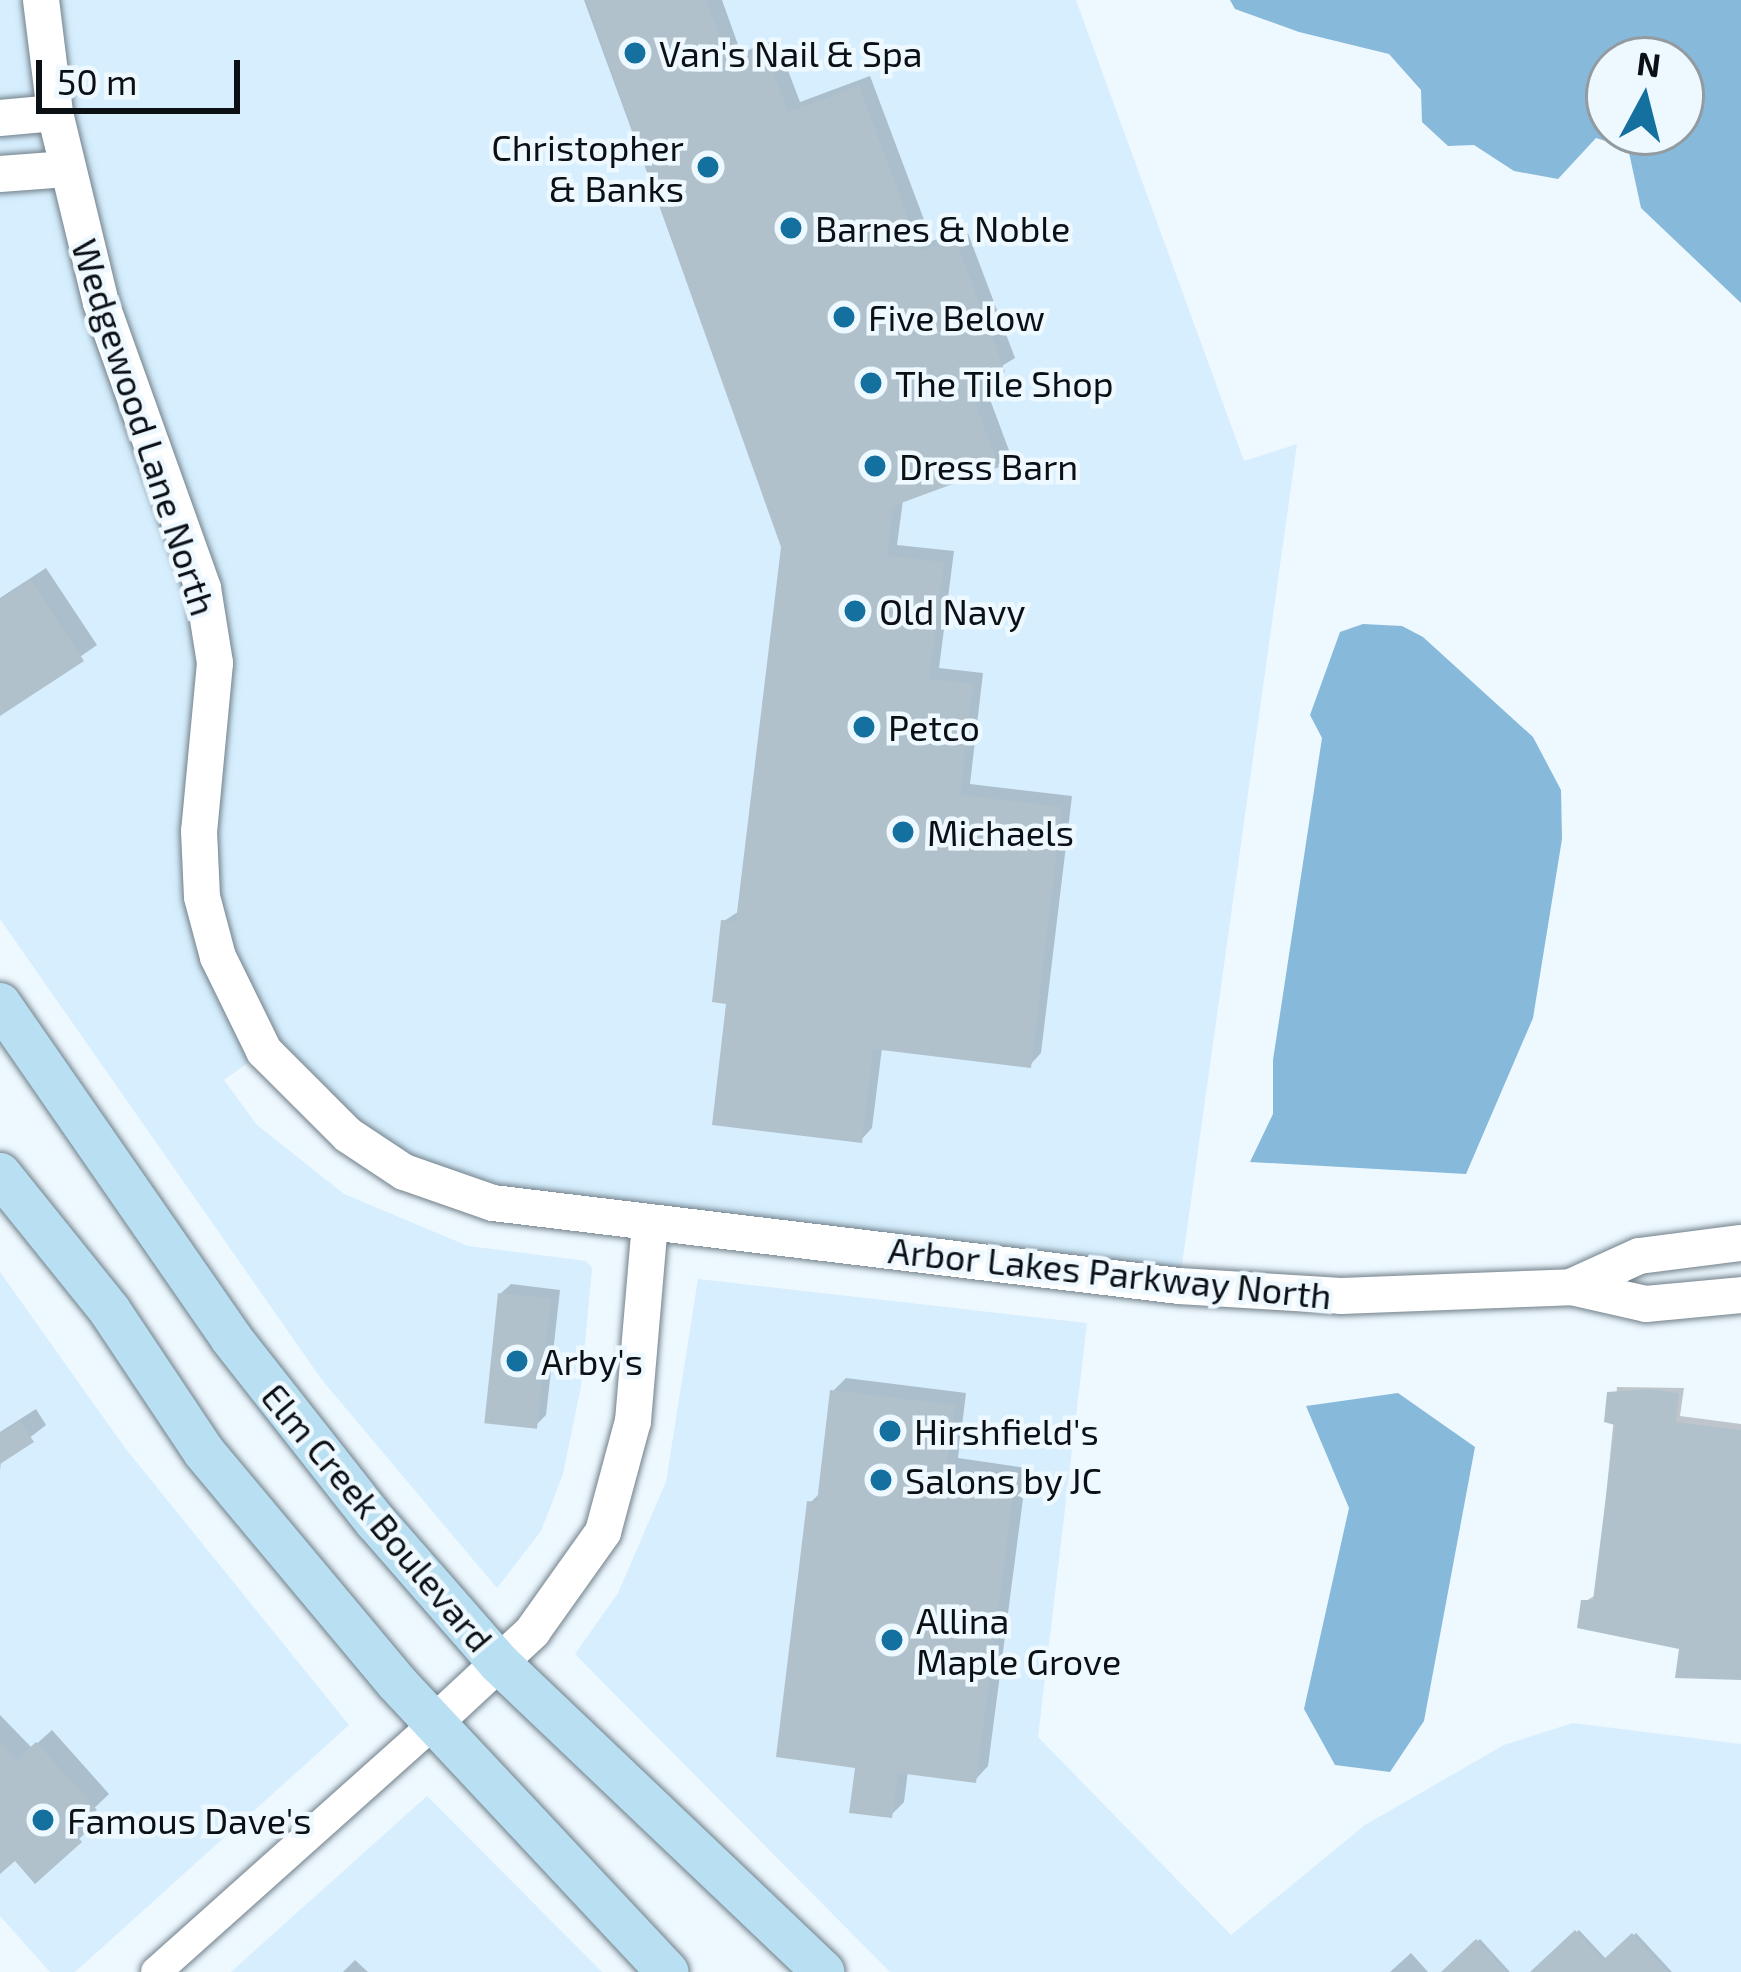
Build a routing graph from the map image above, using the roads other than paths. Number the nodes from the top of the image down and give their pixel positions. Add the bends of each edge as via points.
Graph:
1 (40, 0) edge
2 (56, 113) junction
3 (0, 118) edge
4 (67, 169) junction
5 (0, 173) edge
6 (0, 1004) edge
7 (0, 1174) edge
8 (650, 1224) junction
9 (1741, 1243) edge
10 (1571, 1287) junction
11 (1741, 1294) edge
12 (499, 1663) junction
13 (432, 1725) junction
14 (156, 1972) edge
15 (668, 1972) edge
16 (823, 1972) edge

1 - 2 street, Wedgewood Lane North
2 - 3 street
2 - 4 street, Wedgewood Lane North
4 - 5 street
4 - 8 street, Wedgewood Lane North via 101,304 203,588 215,663 199,831 202,897 247,1026 309,1104 404,1172 493,1203
6 - 12 main road, Elm Creek Boulevard via 231,1338
7 - 13 main road via 110,1311 204,1452
8 - 10 street, Arbor Lakes Parkway North via 1211,1288 1408,1296
8 - 12 street via 633,1421 617,1491 574,1582
9 - 10 street, Arbor Lakes Parkway North via 1639,1256
10 - 11 street, Arbor Lakes Parkway North via 1646,1304
12 - 13 street
12 - 16 main road, Elm Creek Boulevard
13 - 14 street
13 - 15 main road

